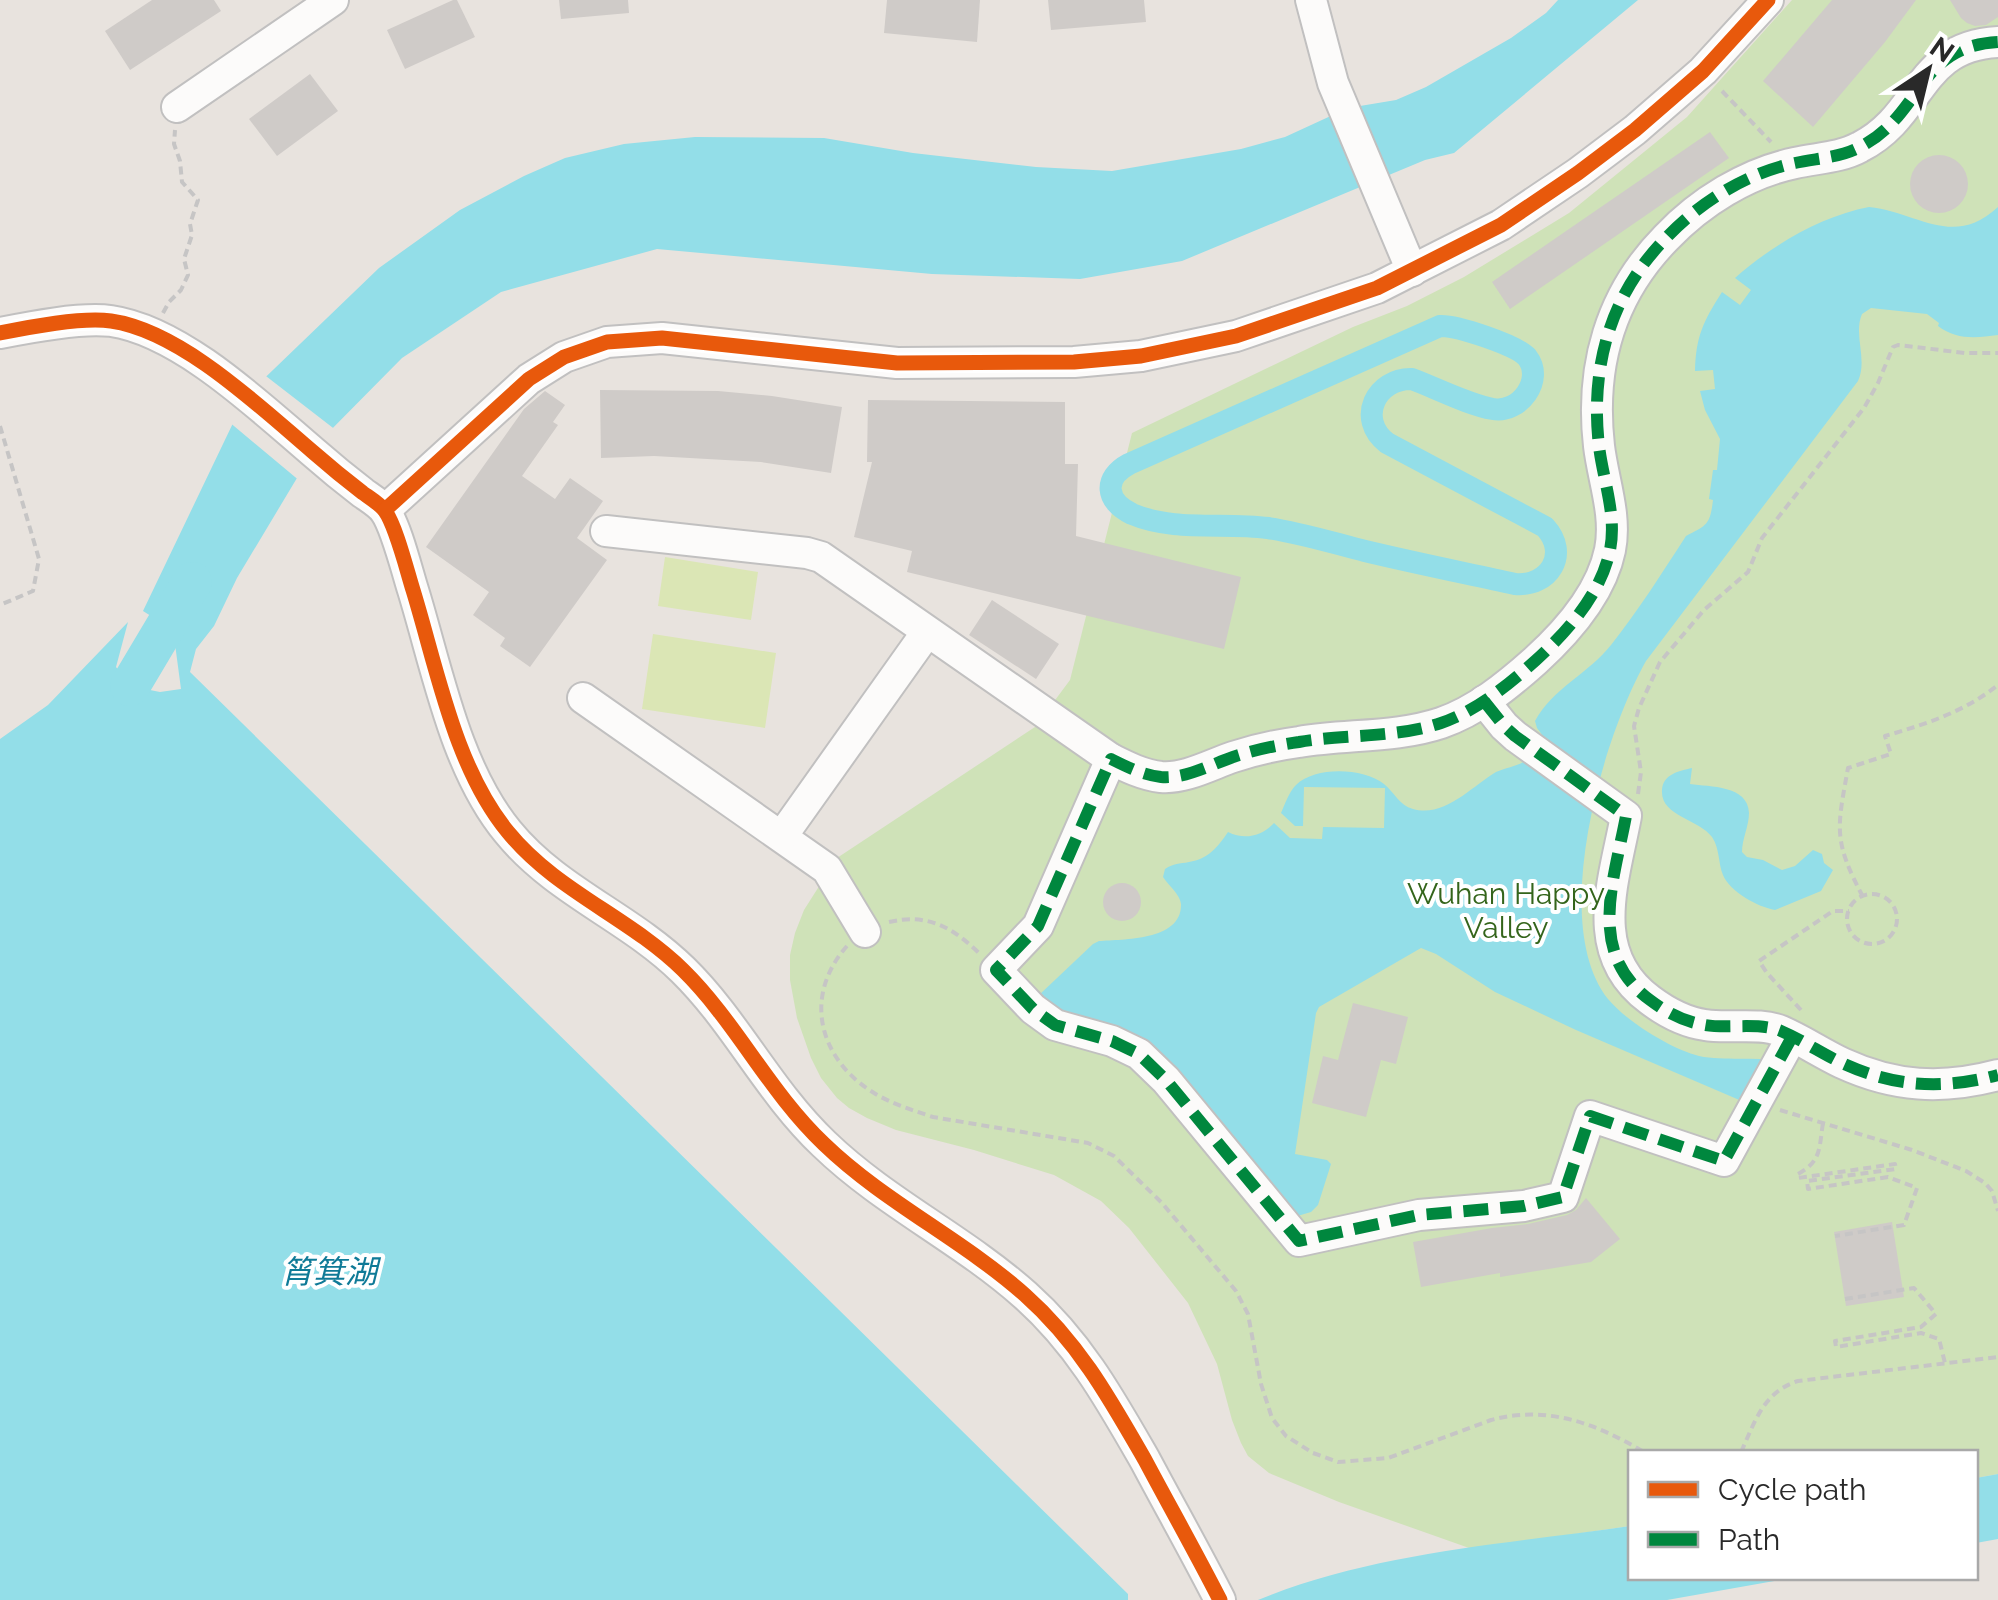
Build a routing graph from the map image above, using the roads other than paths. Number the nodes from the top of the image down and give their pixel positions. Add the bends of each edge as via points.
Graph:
1 (334, 0) edge
2 (1310, 0) edge
3 (1768, 0) edge
4 (1998, 42) edge
5 (177, 106) road end
6 (1412, 270) junction
7 (0, 333) edge
8 (385, 510) junction
9 (606, 531) dead end
10 (927, 632) junction
11 (583, 698) dead end
12 (1484, 701) junction
13 (1111, 759) junction
14 (782, 836) junction
15 (866, 932) road end
16 (1792, 1036) junction
17 (1998, 1076) edge
18 (1220, 1600) edge

1 - 5 street
2 - 6 street via 1333,83
3 - 6 street via 1703,71 1635,130 1546,196
4 - 12 street via 1946,57 1880,136 1844,154 1792,163 1737,184 1651,254 1604,342 1597,409 1612,535 1606,564 1555,642
6 - 8 street via 1236,336 1091,361 898,363 662,338 607,342 529,379
7 - 8 street via 110,321 151,334 213,371
8 - 18 street via 462,747 508,833 556,880 682,968 802,1121 842,1160 1048,1316 1090,1366
9 - 10 street via 821,557
10 - 13 street
10 - 14 street
11 - 14 street
12 - 13 street via 1425,728 1286,744 1176,776 1148,774
12 - 16 street via 1504,726 1619,812 1608,929 1628,980 1662,1009 1692,1022 1773,1028
13 - 16 street via 1038,926 996,970 1054,1026 1138,1054 1298,1242 1420,1215 1563,1197 1590,1116 1724,1162
14 - 15 street via 826,868
16 - 17 street via 1894,1082

